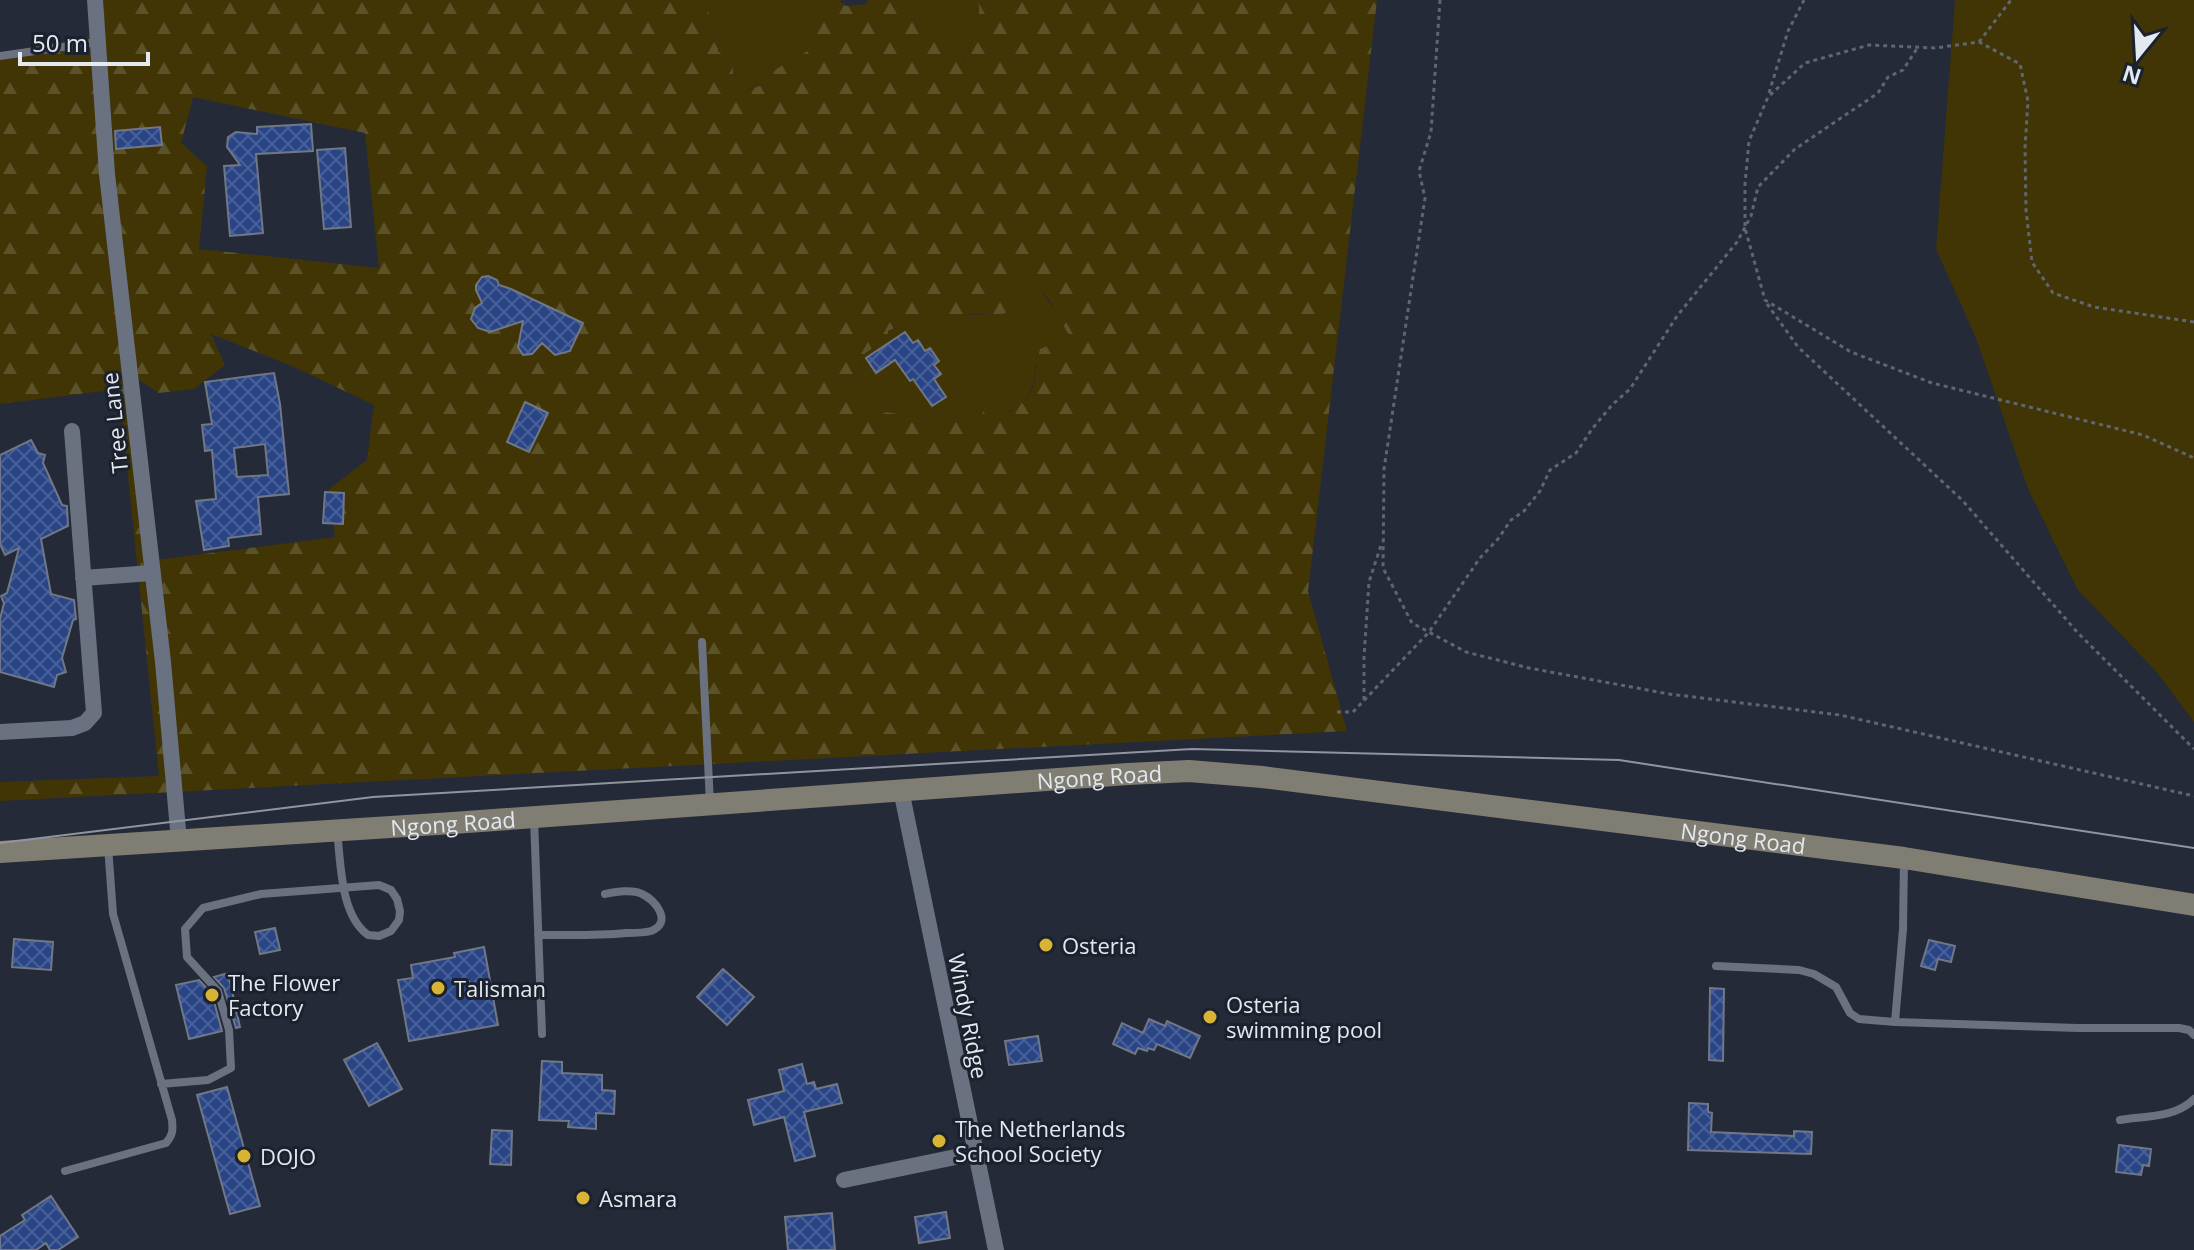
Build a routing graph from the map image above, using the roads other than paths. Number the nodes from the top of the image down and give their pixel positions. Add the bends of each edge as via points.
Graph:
1 (95, 0) edge
2 (99, 42) junction
3 (0, 56) edge
4 (72, 431) dead end
5 (152, 573) junction
6 (83, 578) junction
7 (702, 642) dead end
8 (0, 732) edge
9 (901, 790) junction
10 (710, 804) junction
11 (534, 817) junction
12 (337, 831) junction
13 (179, 841) junction
14 (108, 845) junction
15 (0, 852) edge
16 (1904, 858) junction
17 (344, 887) junction
18 (605, 894) dead end
19 (2194, 905) edge
20 (538, 935) junction
21 (1716, 966) dead end
22 (1895, 1022) junction
23 (542, 1034) dead end
24 (2194, 1035) edge
25 (161, 1084) junction
26 (2194, 1099) edge
27 (2120, 1120) dead end
28 (975, 1153) junction
29 (65, 1171) dead end
30 (844, 1180) dead end
31 (996, 1250) edge

1 - 2 street, Tree Lane
2 - 3 lane
2 - 5 street, Tree Lane via 107,174
4 - 6 street
5 - 6 street
5 - 13 street, Tree Lane
6 - 8 street via 94,713 72,728
7 - 10 lane
9 - 10 main road, Ngong Road
9 - 16 main road, Ngong Road via 1225,773
9 - 28 street, Windy Ridge
10 - 11 main road, Ngong Road
11 - 12 main road, Ngong Road
11 - 20 lane
12 - 13 main road, Ngong Road
12 - 17 lane
13 - 14 main road, Ngong Road
14 - 15 main road, Ngong Road
14 - 25 lane via 113,914
16 - 19 main road, Ngong Road
16 - 22 lane
17 - 17 lane via 361,930 379,936 391,931 400,911 391,890 379,885
17 - 25 lane via 261,894 203,908 185,929 187,957 218,991 229,1030 231,1068 208,1080
18 - 20 lane via 640,892 658,905 659,925 612,935
20 - 23 lane
21 - 22 lane via 1814,974 1836,987 1859,1019
22 - 24 lane via 2179,1028
25 - 29 lane via 173,1130 166,1143
26 - 27 lane via 2172,1113
28 - 30 street
28 - 31 street, Windy Ridge

